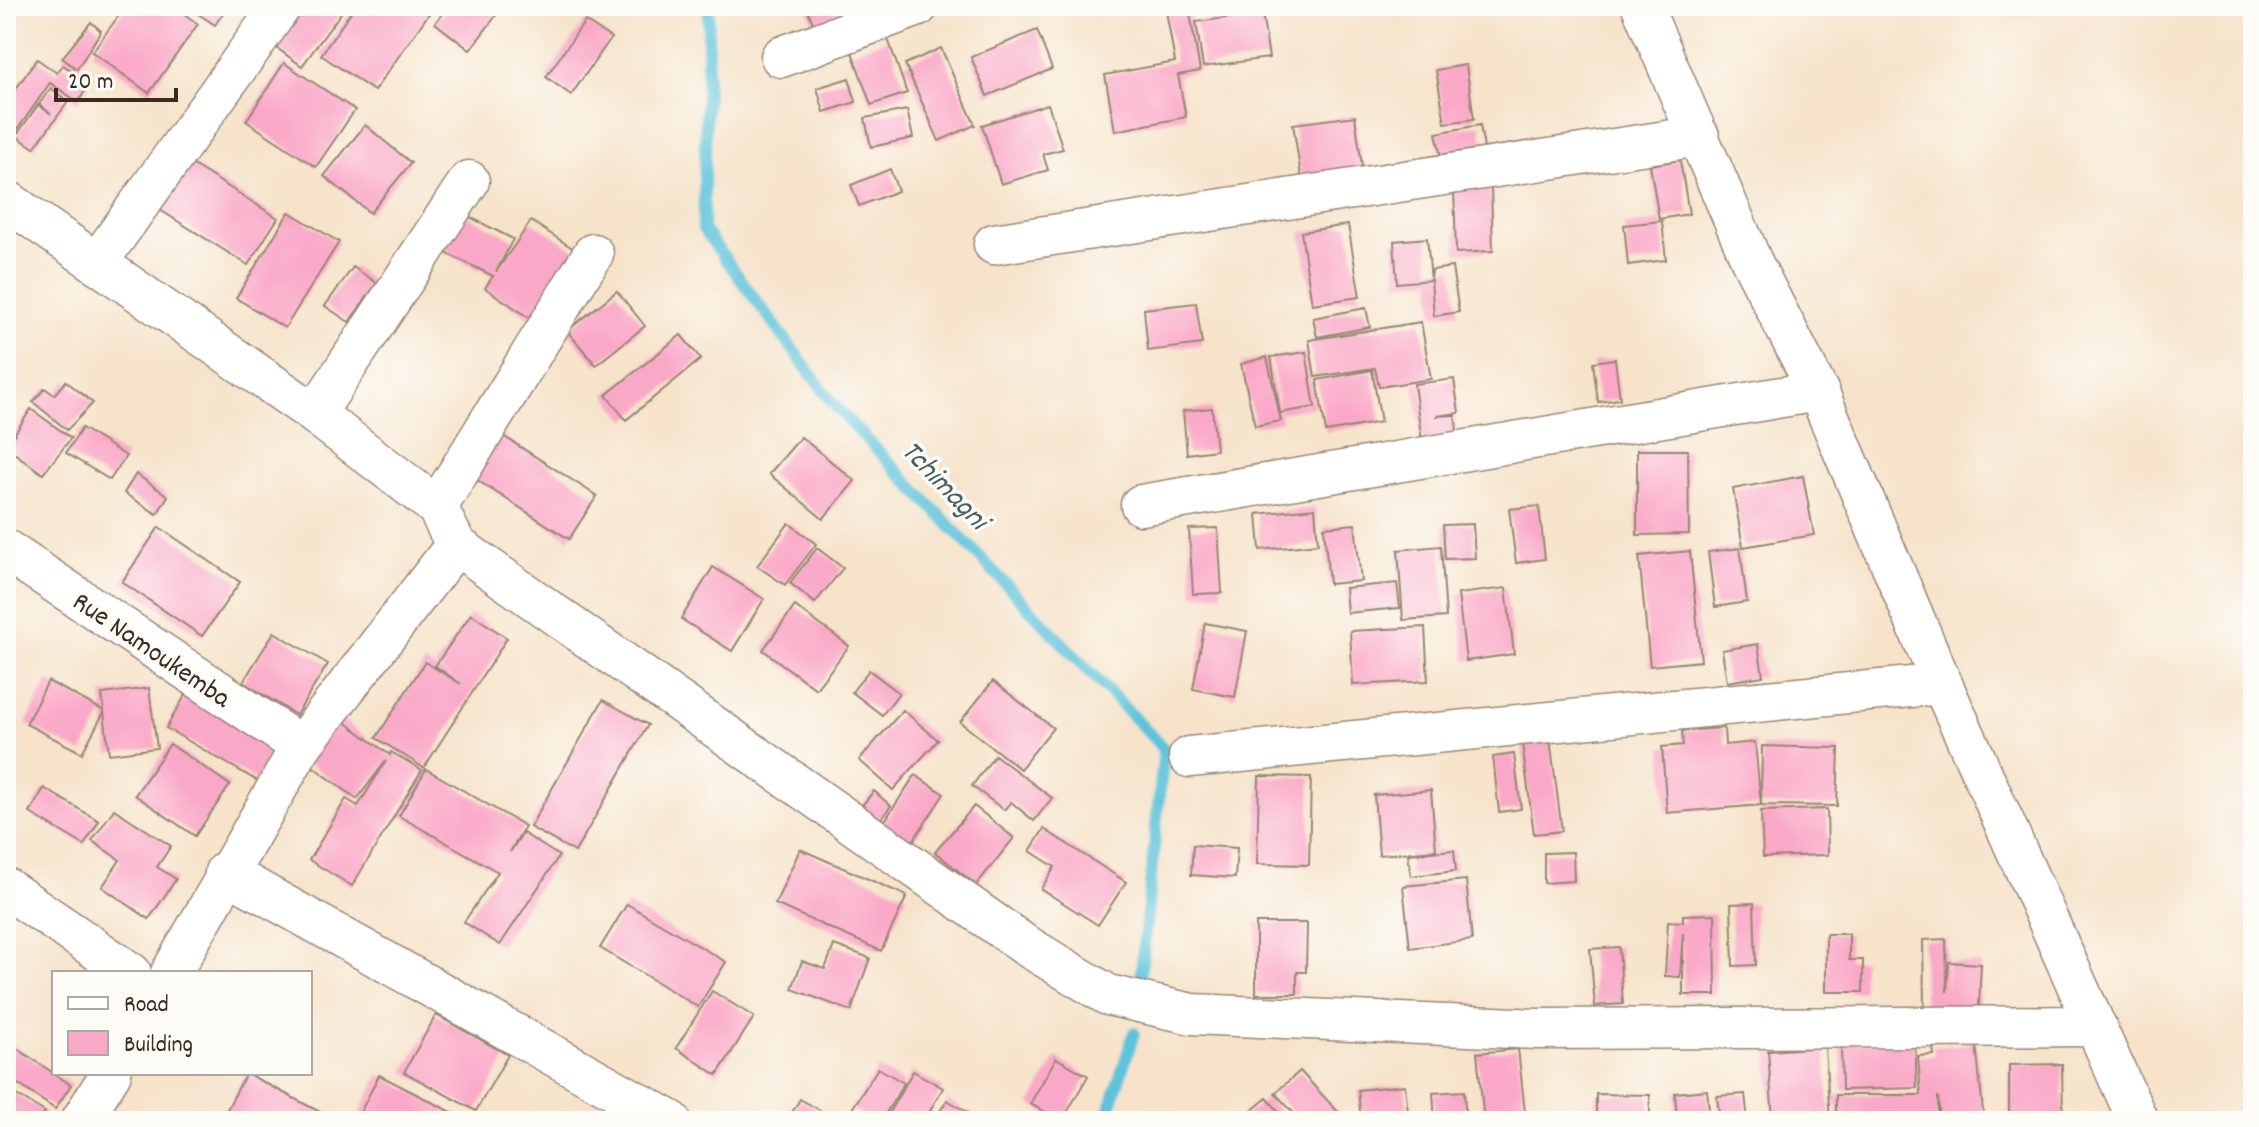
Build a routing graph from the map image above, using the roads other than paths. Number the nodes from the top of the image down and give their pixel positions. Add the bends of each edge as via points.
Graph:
1 (281, 6) edge
2 (918, 6) edge
3 (1642, 6) edge
4 (781, 57) dead end
5 (1699, 136) junction
6 (469, 181) dead end
7 (6, 200) edge
8 (994, 244) dead end
9 (593, 254) dead end
10 (97, 263) junction
11 (1818, 391) junction
12 (315, 414) junction
13 (1141, 505) dead end
14 (437, 507) junction
15 (456, 545) junction
16 (6, 550) edge
17 (1942, 684) junction
18 (301, 746) junction
19 (1189, 757) dead end
20 (225, 872) junction
21 (6, 888) edge
22 (128, 971) edge
23 (172, 971) edge
24 (2096, 1026) junction
25 (110, 1075) edge
26 (81, 1121) edge
27 (671, 1121) edge
28 (2138, 1121) edge

1 - 10 street
2 - 4 street
3 - 5 street
5 - 8 street
5 - 11 street via 1752,262
6 - 12 street
7 - 10 street
9 - 14 street
10 - 12 street
11 - 13 street
11 - 17 street
12 - 14 street
14 - 15 street
15 - 18 street
15 - 24 street via 1025,945 1108,995 1192,1014 1538,1029
16 - 18 street, Rue Namoukemba
17 - 19 street
17 - 24 street
18 - 20 street
20 - 23 street
20 - 27 street
21 - 22 street
24 - 28 street
25 - 26 street

